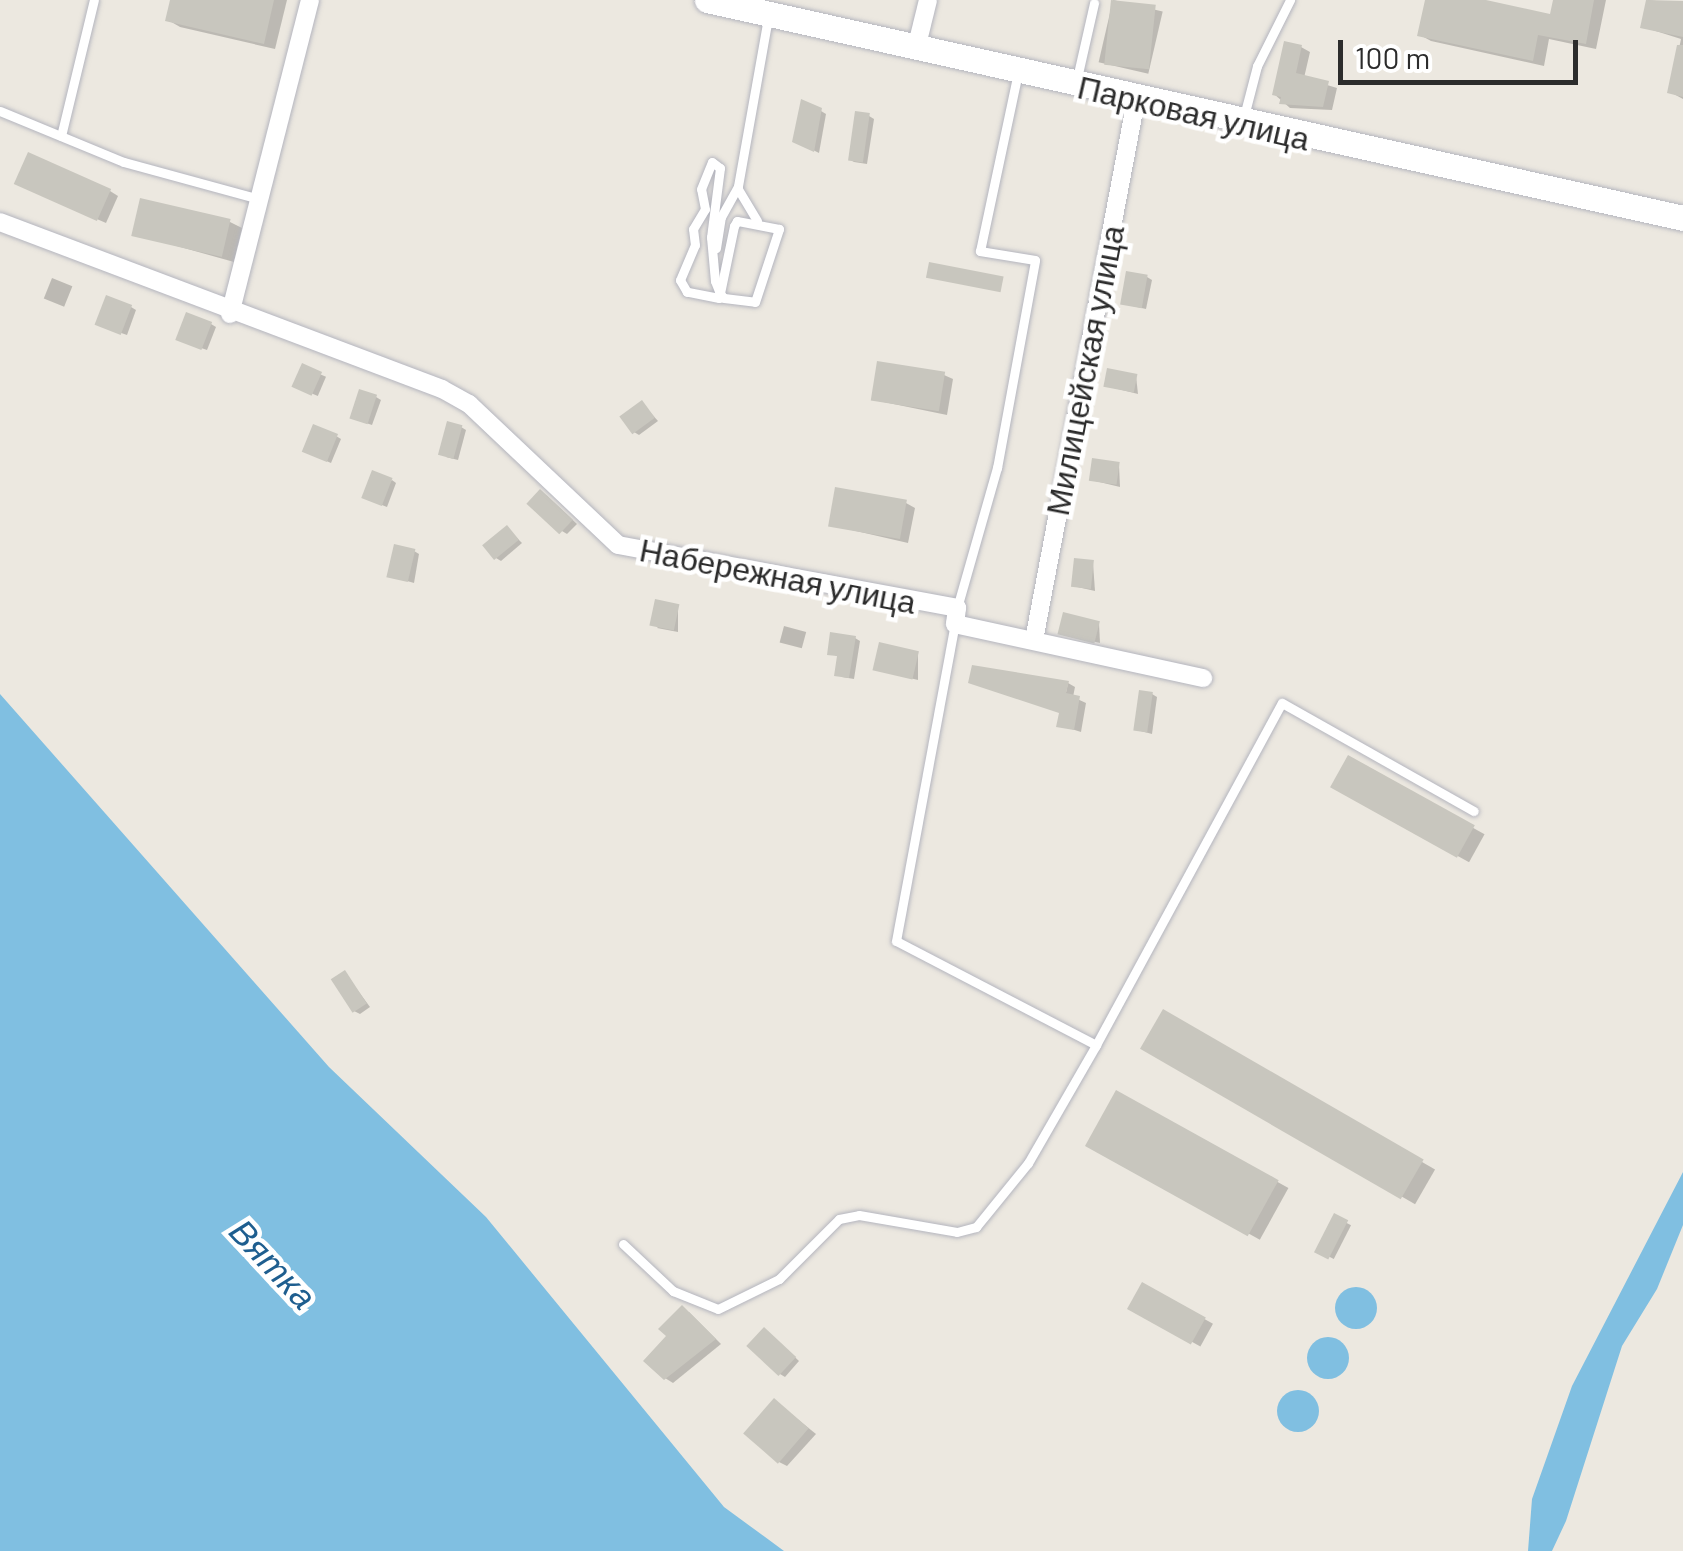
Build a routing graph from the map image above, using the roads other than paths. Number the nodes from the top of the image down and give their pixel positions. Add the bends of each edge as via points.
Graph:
1 (94, 0) edge
2 (310, 0) edge
3 (707, 0) edge
4 (928, 0) edge
5 (1290, 0) edge
6 (1094, 3) dead end
7 (768, 14) junction
8 (916, 49) junction
9 (1018, 72) junction
10 (1075, 86) junction
11 (1136, 100) junction
12 (0, 111) edge
13 (1242, 123) junction
14 (61, 136) junction
15 (738, 186) junction
16 (259, 199) junction
17 (721, 216) junction
18 (1683, 218) edge
19 (740, 219) junction
20 (757, 221) junction
21 (0, 222) edge
22 (714, 260) junction
23 (720, 296) junction
24 (230, 314) junction
25 (956, 616) junction
26 (1034, 640) junction
27 (1204, 678) dead end
28 (1474, 812) dead end
29 (1096, 1045) junction
30 (623, 1244) dead end

1 - 14 lane
2 - 16 street
3 - 7 street, Парковая улица
4 - 8 street
5 - 13 lane via 1257,66
6 - 10 lane
7 - 8 street, Парковая улица
7 - 15 lane
8 - 9 street, Парковая улица
9 - 10 street, Парковая улица
9 - 25 lane via 980,251 1035,260 989,503
10 - 11 street, Парковая улица
11 - 13 street, Парковая улица
11 - 26 street, Милицейская улица
12 - 14 lane
13 - 18 street, Парковая улица
14 - 16 lane via 124,162
15 - 17 lane
15 - 20 lane
16 - 24 street
17 - 19 lane
17 - 22 lane
19 - 20 lane
19 - 23 lane
20 - 23 lane via 776,224 777,239 755,302
21 - 24 street, Набережная улица
22 - 23 lane
22 - 23 lane via 711,220 720,168 712,162 701,189 704,209 693,229 695,246 680,280 683,289
24 - 25 street, Набережная улица via 419,379 468,404 618,545
25 - 26 street, Набережная улица
25 - 29 lane via 896,941
26 - 27 street, Набережная улица
28 - 29 lane via 1282,703
29 - 30 lane via 1028,1163 976,1227 957,1232 859,1215 839,1219 779,1278 718,1309 673,1291

